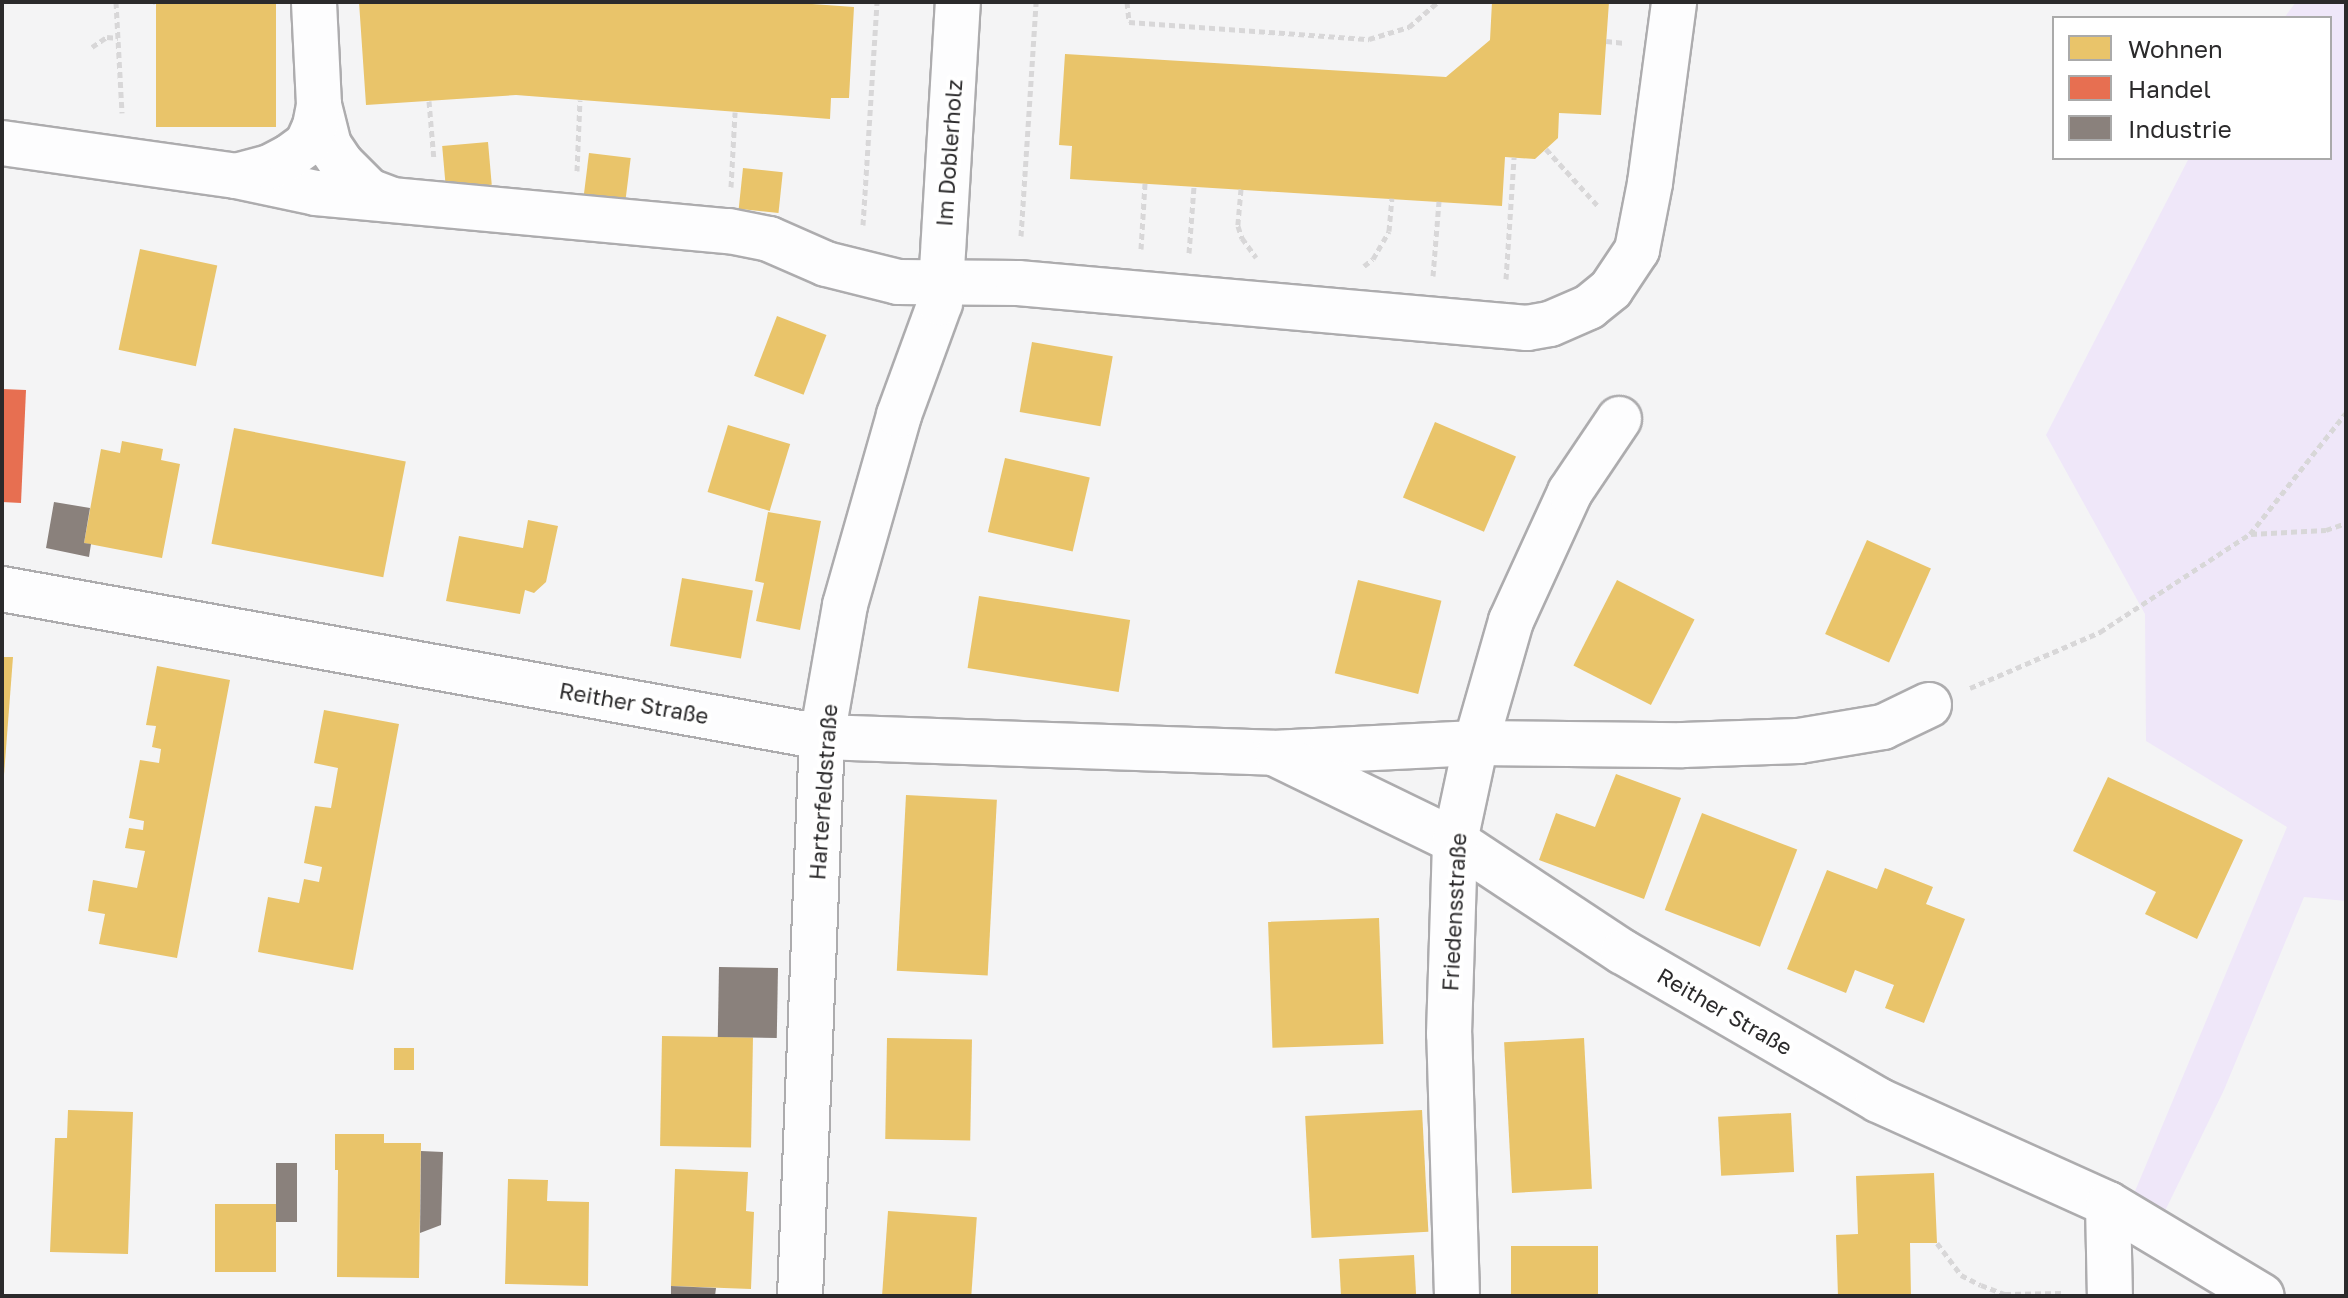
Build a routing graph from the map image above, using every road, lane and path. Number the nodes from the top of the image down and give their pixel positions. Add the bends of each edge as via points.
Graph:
1 (116, 2) edge
2 (314, 2) edge
3 (877, 2) edge
4 (958, 2) edge
5 (1036, 2) edge
6 (1127, 2) edge
7 (1438, 2) edge
8 (1674, 2) edge
9 (118, 38) junction
10 (92, 47) dead end
11 (580, 100) dead end
12 (429, 101) dead end
13 (319, 105) junction
14 (735, 112) dead end
15 (2, 143) edge
16 (1546, 149) dead end
17 (1514, 157) dead end
18 (124, 161) junction
19 (236, 176) junction
20 (1145, 183) dead end
21 (1194, 187) dead end
22 (1241, 189) dead end
23 (1392, 198) dead end
24 (390, 200) junction
25 (1439, 201) dead end
26 (438, 204) junction
27 (1192, 215) dead end
28 (575, 217) junction
29 (1437, 230) dead end
30 (729, 231) junction
31 (1637, 250) junction
32 (860, 274) junction
33 (1018, 283) junction
34 (940, 293) junction
35 (1138, 294) junction
36 (1282, 307) junction
37 (1331, 312) junction
38 (1502, 328) junction
39 (2346, 413) edge
40 (1619, 419) dead end
41 (2346, 523) edge
42 (2250, 534) junction
43 (2, 589) edge
44 (1929, 705) joint
45 (822, 737) junction
46 (1476, 743) junction
47 (1273, 753) junction
48 (1455, 841) junction
49 (2108, 1204) junction
50 (1937, 1243) dead end
51 (2110, 1294) edge
52 (800, 1296) edge
53 (1457, 1296) edge
54 (2262, 1296) edge

1 - 9 path
2 - 13 street
3 - 32 path
4 - 34 street, Im Doblerholz
5 - 33 path
6 - 7 path via 1129,22 1369,39 1409,27
8 - 31 street
9 - 10 path via 107,37
9 - 18 path
11 - 28 path
12 - 26 path
13 - 19 street via 307,144 270,167
13 - 24 street via 329,145 341,163 369,191
14 - 30 path
15 - 18 street
16 - 31 path
17 - 38 path
18 - 19 street
19 - 24 street via 316,193
20 - 35 path
21 - 27 path
22 - 36 path via 1242,238 1283,284
23 - 37 path via 1383,245 1337,287
24 - 26 street
25 - 29 path
26 - 28 street
28 - 30 street
30 - 32 street via 769,239
31 - 38 street via 1611,289 1589,307 1550,324
32 - 34 street
33 - 34 street
33 - 35 street
34 - 45 street, Harterfeldstraße via 845,605
35 - 36 street
36 - 37 street
37 - 38 street
39 - 42 path
40 - 46 street, Friedensstraße via 1570,492 1511,621
41 - 42 path via 2326,530
42 - 44 path via 2100,632
43 - 45 street, Reither Straße
44 - 46 street, Reither Straße via 1883,727 1799,741
45 - 47 street, Reither Straße
45 - 52 street, Harterfeldstraße
46 - 47 street, Reither Straße
46 - 48 street, Friedensstraße
47 - 48 street, Reither Straße
48 - 49 street, Reither Straße via 1623,952 1878,1100
48 - 53 street, Friedensstraße via 1449,1034
49 - 51 street
49 - 54 street, Reither Straße
50 - 51 path via 1961,1275 2005,1294

